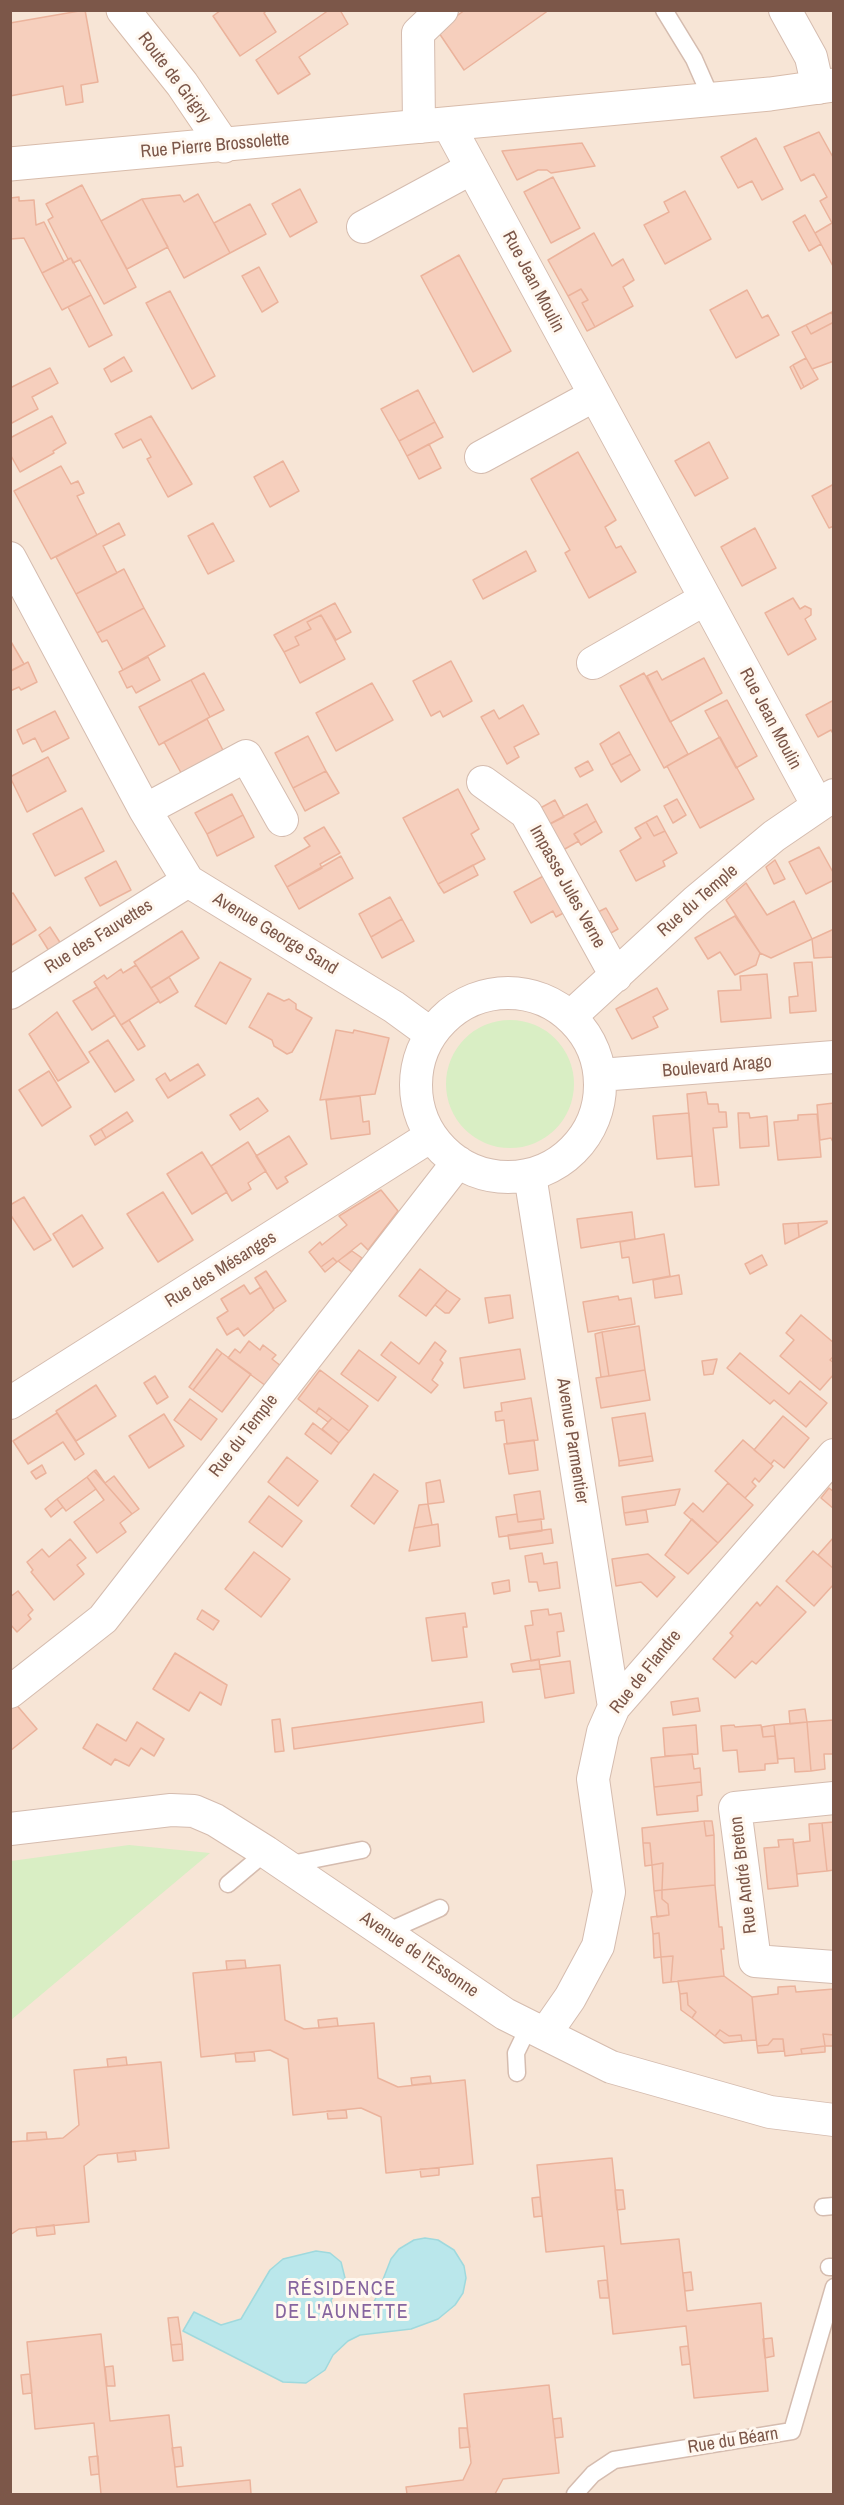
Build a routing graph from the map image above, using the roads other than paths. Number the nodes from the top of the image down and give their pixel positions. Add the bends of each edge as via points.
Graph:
1 (123, 10) edge
2 (442, 10) edge
3 (664, 10) edge
4 (785, 10) edge
5 (826, 87) edge
6 (712, 100) junction
7 (433, 125) junction
8 (224, 146) junction
9 (10, 164) edge
10 (472, 168) junction
11 (363, 227) dead end
12 (595, 395) junction
13 (481, 457) dead end
14 (14, 575) edge
15 (705, 599) junction
16 (593, 663) dead end
17 (483, 782) dead end
18 (826, 801) edge
19 (145, 810) junction
20 (282, 820) dead end
21 (188, 881) junction
22 (616, 976) junction
23 (10, 993) edge
24 (570, 1017) junction
25 (431, 1034) junction
26 (834, 1057) edge
27 (600, 1075) junction
28 (431, 1136) junction
29 (458, 1162) junction
30 (530, 1174) junction
31 (10, 1403) edge
32 (834, 1455) edge
33 (10, 1692) edge
34 (614, 1707) junction
35 (834, 1798) edge
36 (10, 1829) edge
37 (362, 1850) dead end
38 (275, 1858) junction
39 (228, 1884) dead end
40 (440, 1908) dead end
41 (384, 1933) junction
42 (834, 1967) edge
43 (537, 2030) junction
44 (517, 2073) dead end
45 (834, 2120) edge
46 (832, 2297) edge
47 (575, 2494) edge

1 - 8 main road, Route de Grigny via 182,84
2 - 7 street via 418,33
3 - 6 lane via 694,59
4 - 5 street
5 - 6 main road, Rue Pierre Brossolette
6 - 7 main road, Rue Pierre Brossolette
7 - 8 main road, Rue Pierre Brossolette
7 - 10 street, Rue Jean Moulin
8 - 9 main road, Rue Pierre Brossolette
10 - 11 street
10 - 12 street, Rue Jean Moulin
12 - 13 street
12 - 15 street, Rue Jean Moulin
14 - 19 street, Avenue George Sand
15 - 16 street
15 - 18 street, Rue Jean Moulin
17 - 22 street, Impasse Jules Verne via 526,813
18 - 22 street, Rue du Temple via 774,836 704,894
19 - 20 street via 246,756
19 - 21 street, Avenue George Sand
21 - 23 street, Rue des Fauvettes
21 - 25 street, Avenue George Sand via 394,1007
22 - 24 street, Rue du Temple
24 - 25 street via 529,995 496,993 453,1011
24 - 27 street via 587,1038
25 - 28 street via 416,1078 418,1108
26 - 27 street, Boulevard Arago
27 - 30 street via 598,1108 584,1138 560,1161
28 - 29 street
28 - 31 street, Rue des Mésanges
29 - 30 street via 500,1177
29 - 33 street, Rue du Temple via 103,1618
30 - 34 street, Avenue Parmentier
32 - 34 street, Rue de Flandre
34 - 43 street, Rue de Flandre via 603,1732 593,1779 609,1892 598,1946 570,1998
35 - 42 street, Rue André Breton via 735,1808 755,1961
36 - 38 street, Avenue de l'Essonne via 171,1810 194,1811
37 - 38 lane
38 - 39 lane
38 - 41 street, Avenue de l'Essonne
40 - 41 lane
41 - 43 street, Avenue de l'Essonne via 505,2014
43 - 44 lane via 516,2054
43 - 45 street, Avenue de l'Essonne via 611,2067 770,2112
46 - 47 lane, Rue du Béarn via 795,2435 614,2460 593,2474

